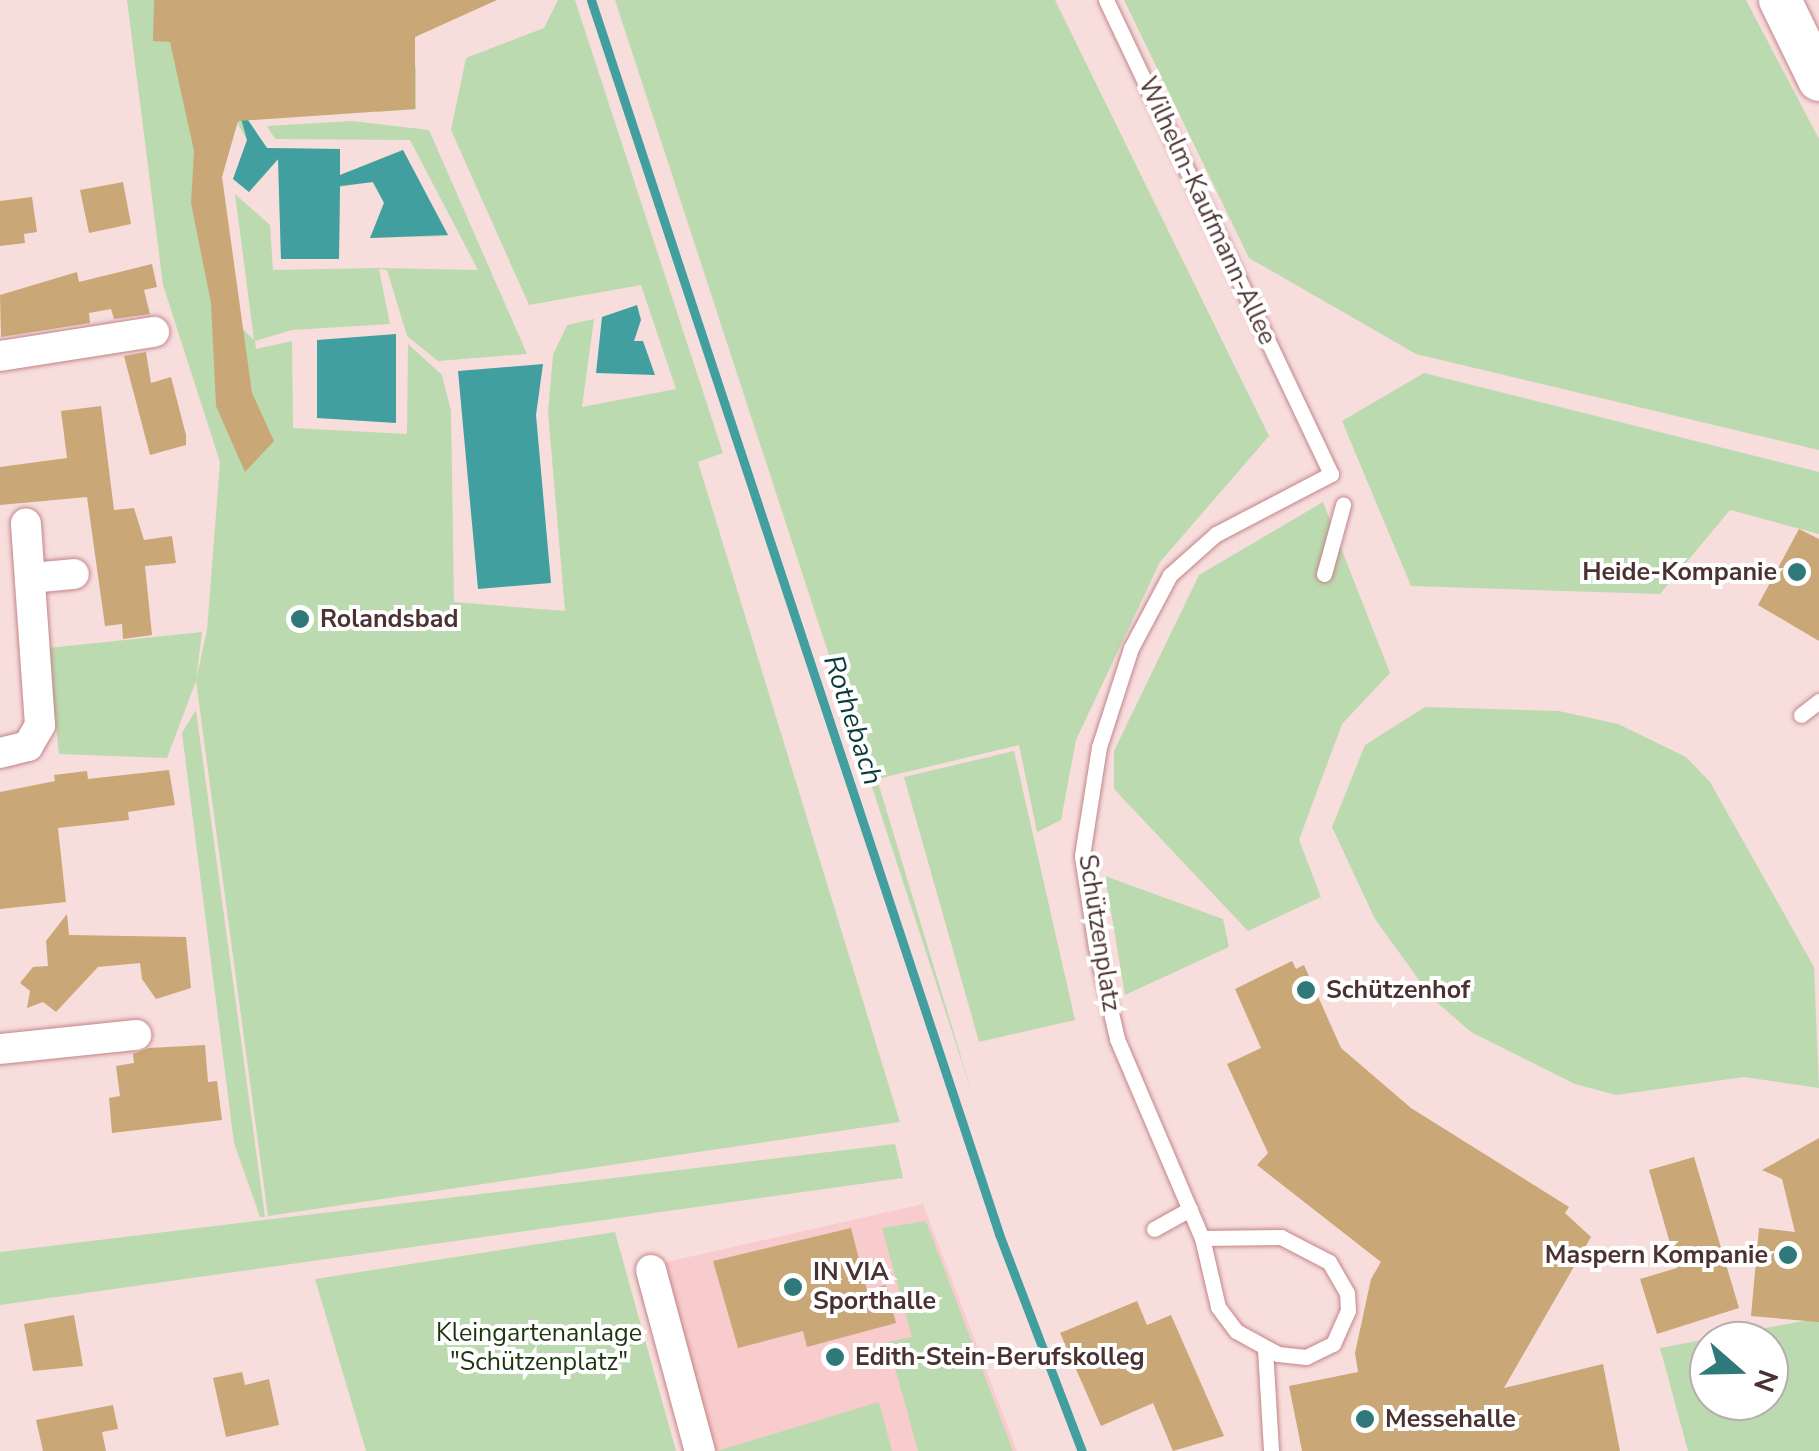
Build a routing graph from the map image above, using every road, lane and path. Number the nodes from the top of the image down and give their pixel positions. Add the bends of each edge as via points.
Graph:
1 (1106, 0) edge
2 (1780, 0) edge
3 (1819, 80) edge
4 (154, 332) dead end
5 (0, 356) edge
6 (1307, 422) joint
7 (1344, 506) dead end
8 (26, 523) dead end
9 (74, 574) dead end
10 (1324, 574) dead end
11 (31, 578) junction
12 (1819, 700) edge
13 (1802, 715) dead end
14 (0, 753) edge
15 (136, 1036) dead end
16 (0, 1049) edge
17 (1190, 1209) junction
18 (1154, 1229) dead end
19 (1202, 1238) junction
20 (650, 1270) dead end
21 (1265, 1349) junction
22 (700, 1451) edge
23 (1271, 1451) edge

1 - 6 lane, Wilhelm-Kaufmann-Allee
2 - 3 street
4 - 5 street
6 - 17 lane, Schützenplatz via 1331,474 1216,534 1170,575 1139,634 1099,747 1082,856 1117,1039
7 - 10 lane
8 - 11 street
9 - 11 street
11 - 14 street via 40,725 28,746
12 - 13 lane
15 - 16 street
17 - 18 lane
17 - 19 lane, Schützenplatz
19 - 21 lane, Schützenplatz via 1224,1320
19 - 21 lane via 1301,1243 1341,1278 1348,1311 1333,1344 1306,1357
20 - 22 street
21 - 23 lane

